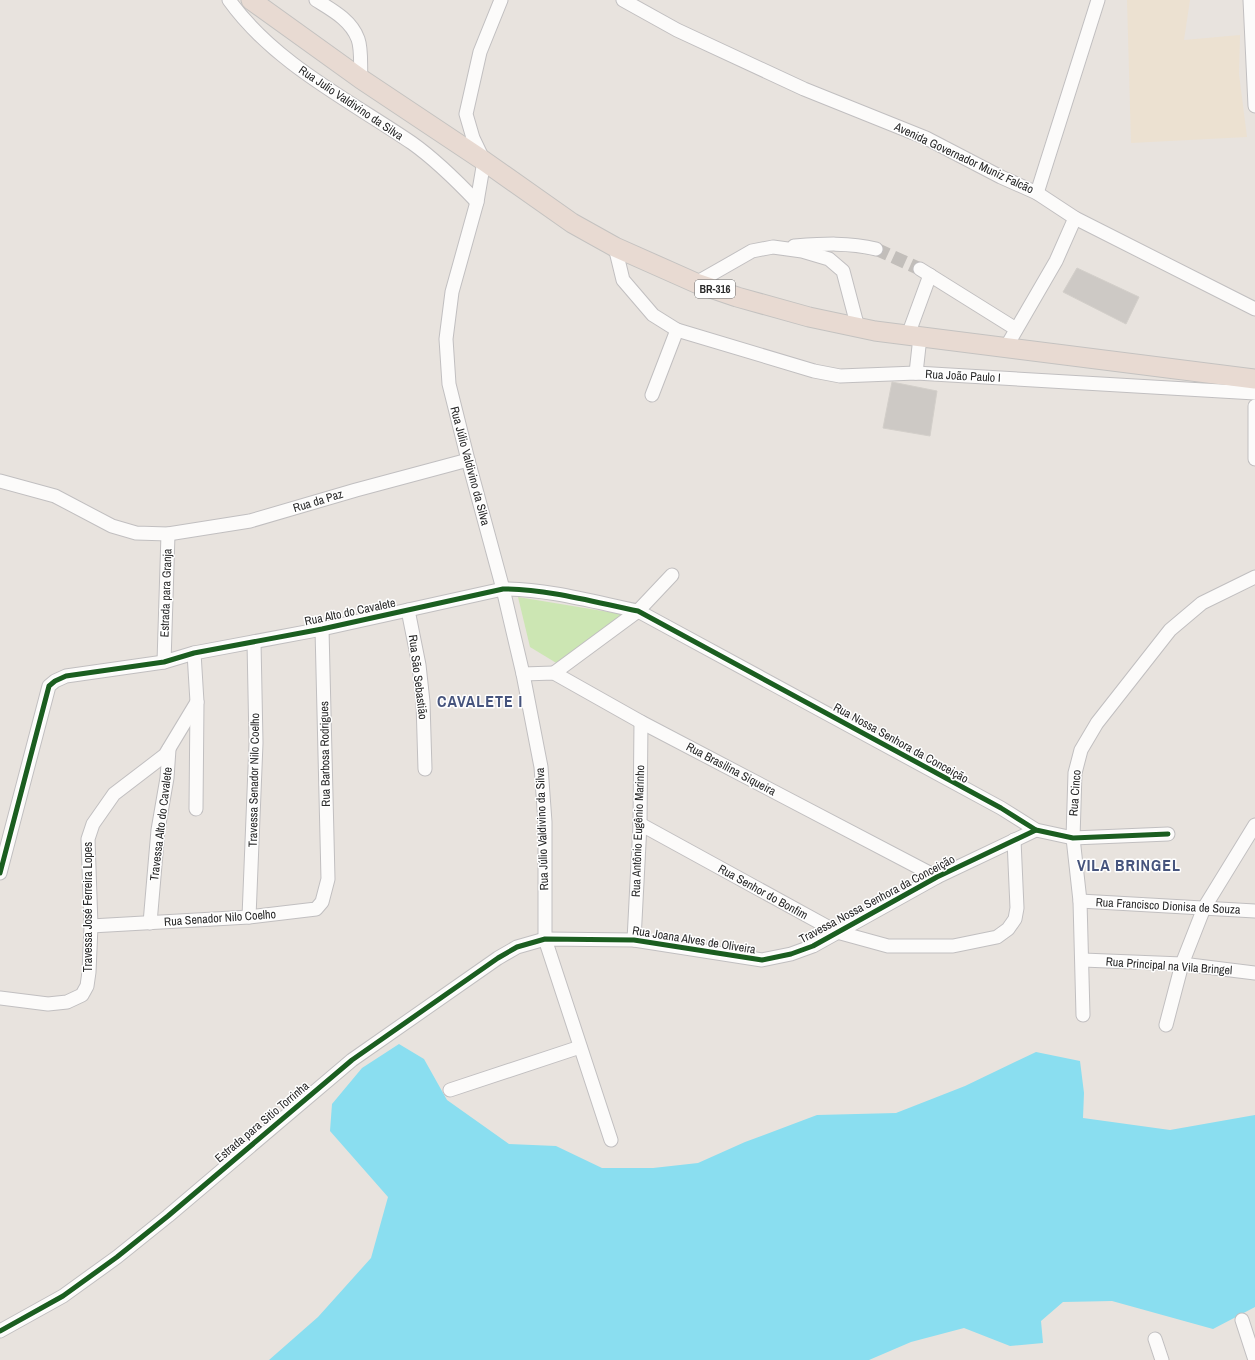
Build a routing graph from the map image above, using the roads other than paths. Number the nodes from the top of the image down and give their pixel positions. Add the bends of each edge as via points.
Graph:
1 (229, 0) edge
2 (251, 0) edge
3 (316, 0) edge
4 (501, 0) edge
5 (623, 0) edge
6 (1098, 0) edge
7 (1250, 0) edge
8 (361, 79) junction
9 (1255, 81) edge
10 (1255, 106) edge
11 (484, 161) junction
12 (1037, 193) junction
13 (477, 202) junction
14 (1075, 218) junction
15 (615, 248) junction
16 (773, 248) junction
17 (876, 249) tunnel mouth
18 (696, 283) junction
19 (1255, 309) edge
20 (858, 328) junction
21 (1016, 329) junction
22 (677, 330) junction
23 (914, 336) junction
24 (1005, 349) junction
25 (916, 373) junction
26 (1255, 379) edge
27 (1255, 393) edge
28 (652, 395) dead end
29 (1255, 406) edge
30 (1255, 459) edge
31 (468, 460) junction
32 (0, 481) edge
33 (168, 534) junction
34 (672, 575) dead end
35 (1255, 577) edge
36 (503, 589) junction
37 (408, 610) junction
38 (638, 611) junction
39 (322, 629) junction
40 (254, 642) junction
41 (194, 653) junction
42 (164, 662) junction
43 (554, 673) junction
44 (523, 674) junction
45 (197, 702) junction
46 (641, 722) junction
47 (169, 749) junction
48 (425, 769) dead end
49 (196, 809) dead end
50 (640, 824) junction
51 (1255, 825) edge
52 (1036, 830) junction
53 (1168, 834) dead end
54 (1073, 838) junction
55 (1014, 840) junction
56 (0, 873) edge
57 (937, 877) junction
58 (328, 879) joint
59 (1080, 901) junction
60 (1204, 908) junction
61 (1255, 911) edge
62 (249, 918) junction
63 (150, 923) junction
64 (91, 926) junction
65 (837, 932) junction
66 (545, 939) junction
67 (634, 940) junction
68 (792, 954) joint
69 (1083, 960) junction
70 (1182, 964) junction
71 (1255, 973) edge
72 (0, 998) edge
73 (1083, 1015) dead end
74 (1166, 1025) dead end
75 (580, 1047) junction
76 (450, 1090) dead end
77 (611, 1140) dead end
78 (1242, 1320) dead end
79 (0, 1331) edge
80 (1155, 1339) dead end
81 (1162, 1360) edge
82 (1255, 1360) edge

1 - 13 street, Rua Julio Valdivino da Silva via 239,14 287,59 413,144 446,170
2 - 8 highway, BR-316
3 - 8 street via 337,13 352,28 358,40
4 - 11 street via 480,52 466,114 473,138
5 - 12 street, Avenida Governador Muniz Falcão via 677,30 804,89 926,138 1001,178
6 - 12 street
7 - 9 street
8 - 11 highway, BR-316
9 - 10 street
11 - 13 street, Rua Júlio Valdivino da Silva
11 - 15 highway, BR-316 via 572,223
12 - 14 street, Avenida Governador Muniz Falcão
13 - 31 street, Rua Júlio Valdivino da Silva via 452,292 446,340 449,384
14 - 19 street, Avenida Governador Muniz Falcão
14 - 21 street via 1056,261
15 - 18 highway, BR-316
15 - 22 street, Rua João Paulo I via 623,280 653,315
16 - 17 street via 831,243
16 - 18 street via 752,251
16 - 20 street via 802,251 830,259 843,271
18 - 20 highway, BR-316 via 737,297
20 - 23 highway, BR-316
21 - 23 street via 925,272
21 - 24 street
22 - 25 street, Rua João Paulo I via 840,376
22 - 28 street
23 - 24 highway, BR-316
23 - 25 street
24 - 26 highway, BR-316
25 - 27 street, Rua João Paulo I
29 - 30 street
31 - 33 street, Rua da Paz via 250,521
31 - 36 street, Rua Júlio Valdivino da Silva
32 - 33 street, Estrada para Granja via 56,496 112,526 136,533
33 - 42 street, Estrada para Granja
34 - 38 street
35 - 54 street, Rua Cinco via 1202,603 1170,630 1097,723 1081,750 1075,773
36 - 37 street, Rua Alto do Cavalete
36 - 38 street, Rua Alto do Cavalete via 574,598
36 - 44 street, Rua Júlio Valdivino da Silva
37 - 39 street, Rua Alto do Cavalete
37 - 48 street, Rua São Sebastião via 419,665 423,702
38 - 43 street
38 - 52 street, Rua Nossa Senhora da Conceição via 1001,808
39 - 40 street, Rua Alto do Cavalete
39 - 58 street, Rua Barbosa Rodrigues
40 - 41 street, Rua Alto do Cavalete
40 - 62 street, Travessa Senador Nilo Coelho via 256,743
41 - 42 street, Rua Alto do Cavalete
41 - 45 street
42 - 56 street, Rua Alto do Cavalete via 66,676 49,686
43 - 44 street
43 - 46 street, Rua Brasilina Siqueira
44 - 66 street, Rua Júlio Valdivino da Silva via 541,768 545,822
45 - 47 street, Travessa José Ferreira Lopes
45 - 49 street
46 - 50 street, Rua Antônio Eugênio Marinho
46 - 57 street, Rua Brasilina Siqueira
47 - 63 street, Travessa Alto do Cavalete via 158,830
47 - 64 street, Travessa José Ferreira Lopes via 157,762 114,794 93,824 88,839
50 - 65 street, Rua Senhor do Bonfim
50 - 67 street, Rua Antônio Eugênio Marinho
51 - 60 street
52 - 54 street, Rua Nossa Senhora da Conceição
52 - 55 street, Travessa Nossa Senhora da Conceição
53 - 54 street, Rua Nossa Senhora da Conceição
54 - 59 street, Rua Cinco
55 - 57 street, Travessa Nossa Senhora da Conceição
55 - 65 street, Rua Senhor do Bonfim via 1017,908 1015,919 1008,929 997,937 953,946 888,946
57 - 65 street, Travessa Nossa Senhora da Conceição
58 - 62 street, Rua Senador Nilo Coelho via 322,902 316,909
59 - 60 street, Rua Francisco Dionisa de Souza
59 - 69 street, Rua Cinco
60 - 61 street, Rua Francisco Dionisa de Souza
60 - 70 street
62 - 63 street, Rua Senador Nilo Coelho
63 - 64 street, Rua Senador Nilo Coelho
64 - 72 street, Travessa José Ferreira Lopes via 87,986 82,995 67,1002 48,1004
65 - 68 street, Travessa Nossa Senhora da Conceição via 813,946
66 - 67 street, Rua Joana Alves de Oliveira
66 - 75 street, Rua Júlio Valdivino da Silva
66 - 79 street, Estrada para Sitio Torrinha via 517,947 498,958 352,1060 117,1257 63,1296
67 - 68 street, Rua Joana Alves de Oliveira via 762,960
69 - 70 street, Rua Principal na Vila Bringel
69 - 73 street, Rua Cinco
70 - 71 street, Rua Principal na Vila Bringel
70 - 74 street
75 - 76 street
75 - 77 street, Rua Júlio Valdivino da Silva
78 - 82 street
80 - 81 street

